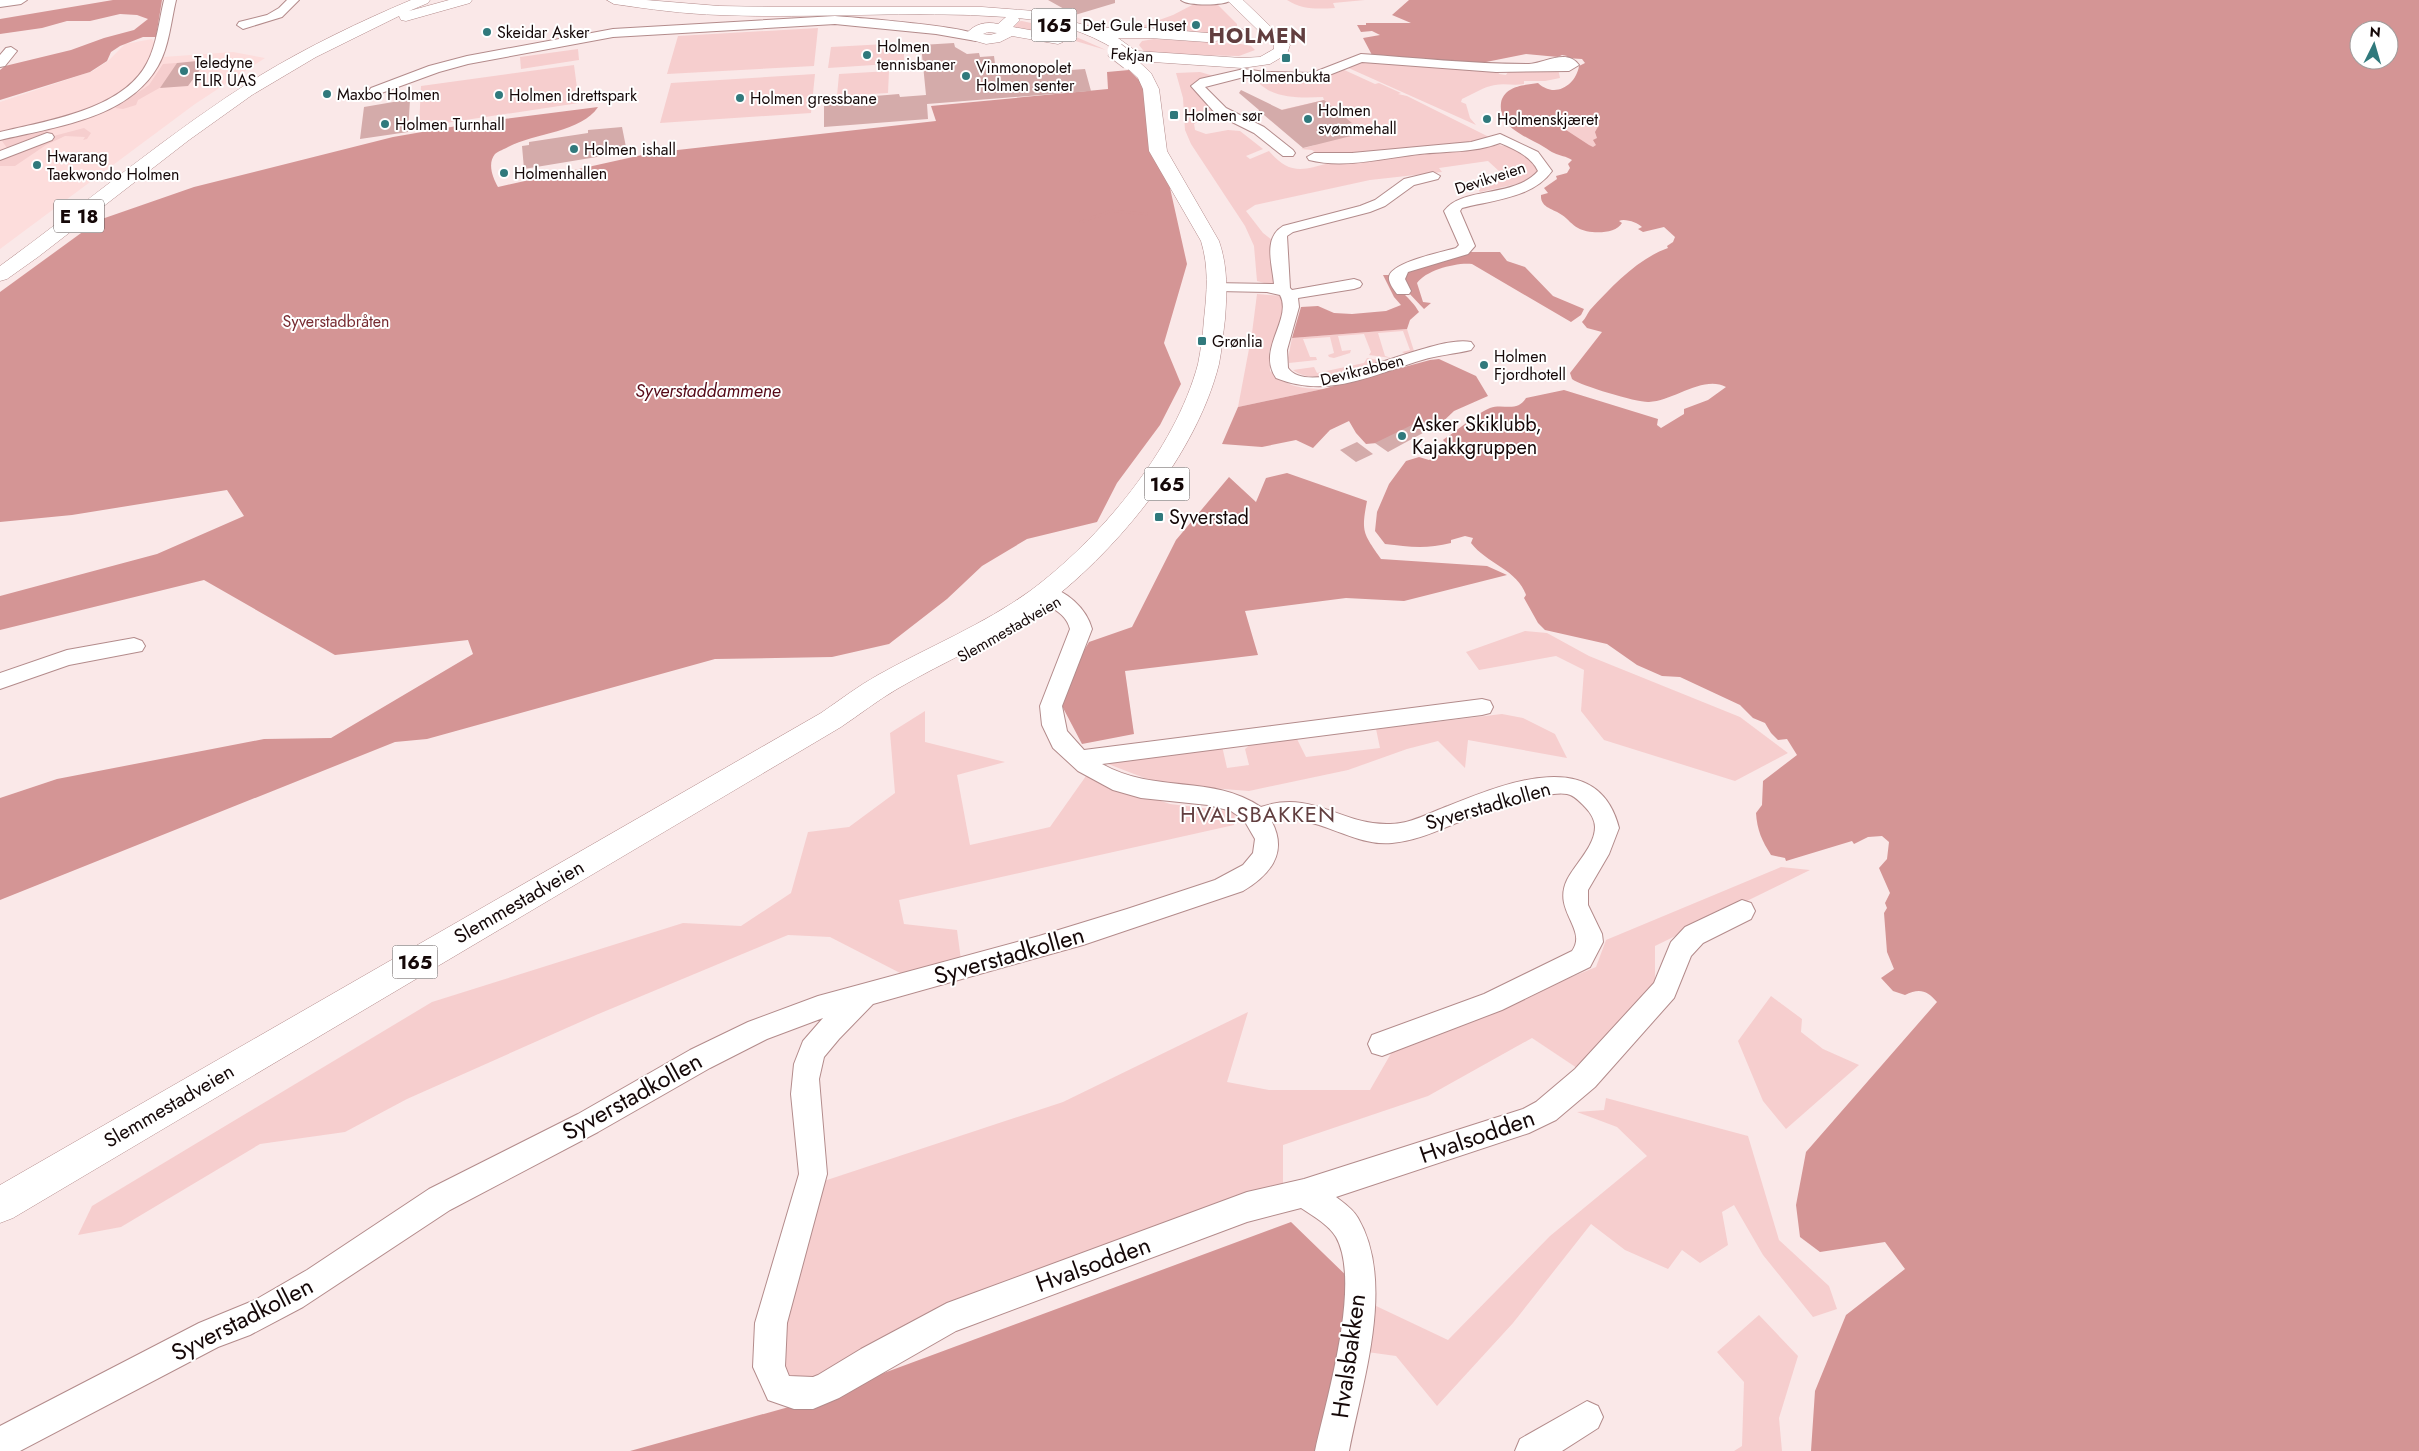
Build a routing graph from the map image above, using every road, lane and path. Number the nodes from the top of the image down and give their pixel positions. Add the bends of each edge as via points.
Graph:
1 (170, 0) edge
2 (293, 0) edge
3 (403, 0) edge
4 (423, 0) edge
5 (465, 0) edge
6 (602, 0) edge
7 (614, 0) edge
8 (1187, 0) edge
9 (1225, 0) edge
10 (1234, 0) edge
11 (0, 3) edge
12 (21, 4) edge
13 (964, 8) junction
14 (1066, 23) junction
15 (242, 25) dead end
16 (980, 31) junction
17 (1003, 33) junction
18 (1256, 38) junction
19 (1071, 44) dead end
20 (11, 51) dead end
21 (311, 53) junction
22 (1131, 59) junction
23 (0, 63) edge
24 (1243, 65) junction
25 (1536, 67) dead end
26 (376, 91) dead end
27 (103, 107) junction
28 (1154, 110) joint
29 (0, 136) edge
30 (0, 156) edge
31 (1433, 176) dead end
32 (0, 257) edge
33 (0, 275) edge
34 (1354, 284) dead end
35 (1226, 286) junction
36 (1403, 291) dead end
37 (1285, 292) junction
38 (1465, 346) dead end
39 (1053, 597) junction
40 (134, 646) dead end
41 (0, 681) edge
42 (1482, 707) dead end
43 (1080, 760) junction
44 (1258, 818) junction
45 (1742, 911) dead end
46 (863, 997) junction
47 (1382, 1044) dead end
48 (1304, 1194) junction
49 (0, 1205) edge
50 (1587, 1417) dead end
51 (0, 1444) edge
52 (1332, 1451) edge
53 (1532, 1451) edge

1 - 27 street via 152,65 136,86
2 - 15 street via 286,10 271,18
3 - 32 main road, E 18 via 306,46 231,89 184,120
4 - 21 main road, E 18
5 - 21 main road, E 18 via 406,17
6 - 13 main road, 165 via 690,11 894,6
7 - 14 main road, 165 via 705,9 944,4 1017,12
8 - 9 street
9 - 18 main road, Fekjan
10 - 18 main road
11 - 12 street
13 - 16 main road, 165 via 989,15 990,21
13 - 22 main road, 165 via 1049,22 1085,33
14 - 18 main road, 165 via 1118,34
14 - 22 main road, 165 via 1096,34
16 - 17 main road via 990,27
16 - 26 street via 835,20 613,33 467,60
17 - 19 main road
17 - 22 main road, 165 via 1009,21 1028,20 1066,29
18 - 22 main road via 1198,41 1144,37 1132,43
18 - 24 main road, Fekjan via 1282,45 1279,53 1264,61
20 - 23 street
21 - 33 main road, E 18 via 209,118
22 - 24 main road, Fekjan via 1123,55
22 - 28 main road, Fekjan / 165
22 - 35 main road, Slemmestadveien / 165 via 1159,82 1167,104 1164,133 1167,152 1224,237 1232,260
24 - 25 street, Devikveien via 1265,76 1314,77 1360,58
24 - 36 street, Devikveien via 1198,86 1200,90 1221,111 1259,130 1300,160 1449,148 1500,138 1535,157 1543,165 1545,171 1536,182 1457,205 1452,211 1467,246 1462,251 1402,269 1396,280
27 - 29 street
27 - 30 street via 113,113 101,123 57,133
28 - 35 main road, Slemmestadveien / 165 via 1158,151 1213,250
31 - 37 street, Devikrabben via 1409,182 1372,206 1280,234 1278,240
34 - 37 street
35 - 37 street via 1267,287
35 - 39 main road, Slemmestadveien / 165 via 1223,359 1187,450 1160,495 1101,567
37 - 38 street, Devikrabben via 1292,308 1277,358 1282,374 1297,381 1336,380 1424,354
39 - 43 street via 1080,620 1081,629 1051,706 1051,719 1060,739
39 - 49 main road, Slemmestadveien / 165 via 991,626 886,683 831,720
40 - 41 street via 67,658
42 - 43 street
43 - 44 street via 1122,784 1158,793 1215,797 1237,804
44 - 46 street, Syverstadkollen via 1266,835 1267,849 1258,866 1242,879 1054,944
44 - 47 street, Syverstadkollen via 1285,810 1302,812 1390,834 1559,784 1584,792 1601,810 1607,828 1595,857 1576,886 1574,896 1578,915 1592,942 1582,959 1493,1002
45 - 48 street, Hvalsodden via 1694,935 1680,950 1665,990 1586,1078 1546,1111 1520,1123
46 - 48 street, Hvalsodden via 814,1048 807,1063 804,1091 814,1158 771,1323 769,1367 779,1389 813,1393 947,1319 1247,1207
46 - 51 street, Syverstadkollen via 816,1008 763,1027 698,1059 589,1122 452,1191 274,1308 242,1325 210,1334
48 - 52 street, Hvalsbakken via 1347,1228 1356,1246 1360,1294 1349,1380
50 - 53 street

